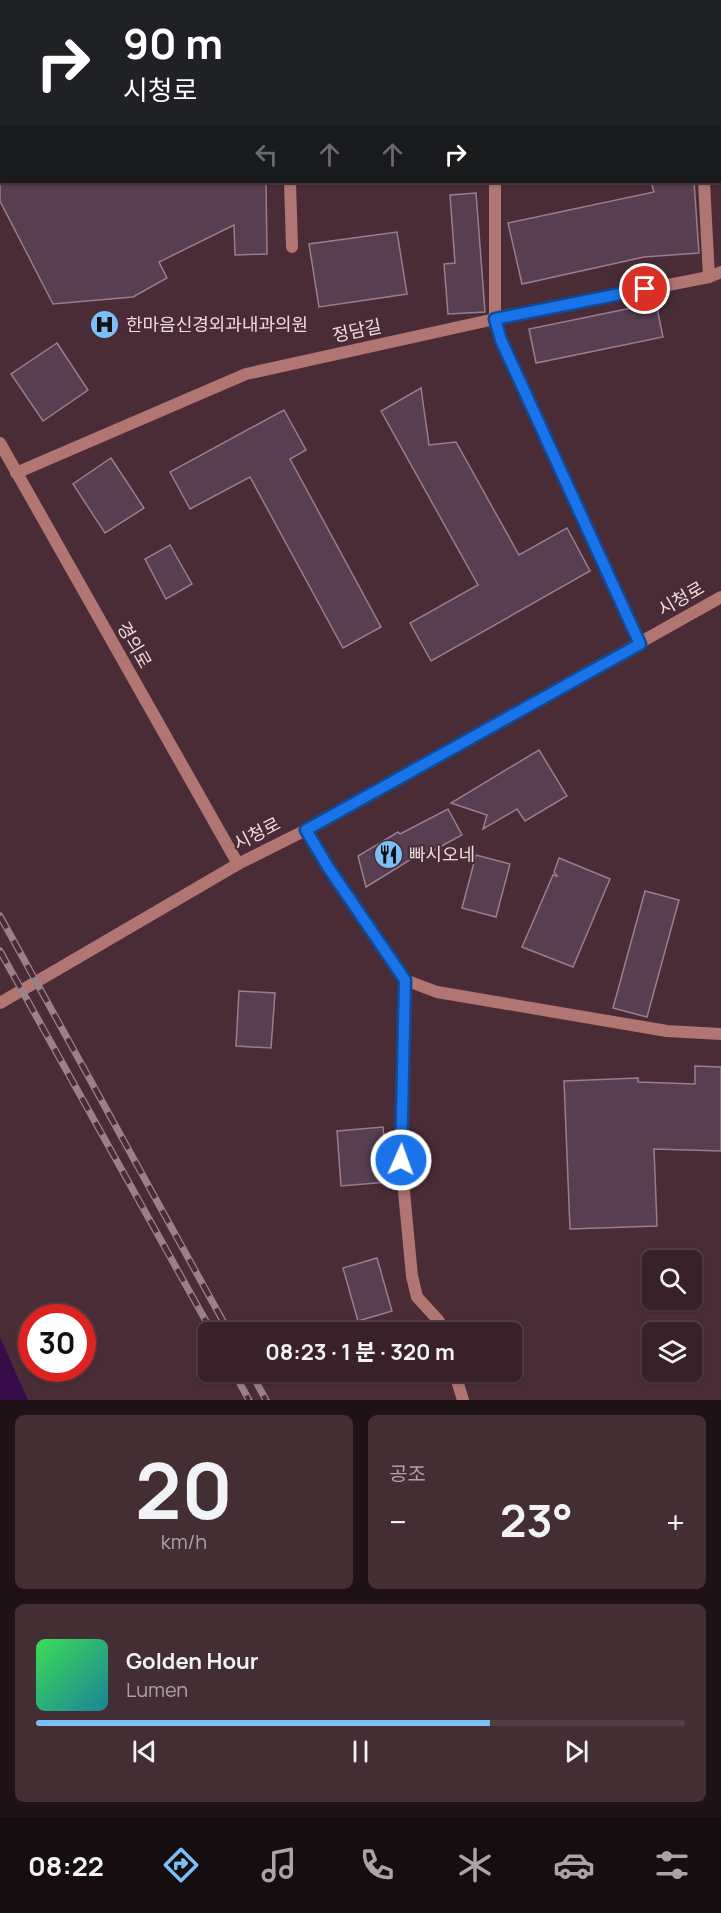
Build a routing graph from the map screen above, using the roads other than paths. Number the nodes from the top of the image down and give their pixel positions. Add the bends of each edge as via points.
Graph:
1 (290, 183) edge
2 (495, 183) edge
3 (704, 183) edge
4 (292, 247) dead end
5 (721, 272) edge
6 (709, 277) junction
7 (495, 319) junction
8 (0, 443) edge
9 (16, 473) junction
10 (721, 597) edge
11 (640, 644) junction
12 (306, 830) junction
13 (238, 864) junction
14 (405, 980) junction
15 (0, 1003) edge
16 (721, 1034) edge
17 (439, 1322) edge
18 (457, 1382) edge
19 (462, 1400) edge

1 - 4 street
2 - 7 street
3 - 6 street
5 - 6 street, 정담길
6 - 7 street, 정담길
7 - 9 street, 정담길 via 246,374
7 - 11 street via 501,340
8 - 9 street, 경의로
9 - 13 street, 경의로
10 - 11 street, 시청로
11 - 12 street, 시청로
12 - 13 street, 시청로
12 - 14 street
13 - 15 street, 시청로
14 - 16 street via 437,992 667,1031
14 - 17 street via 401,1160 412,1276 417,1297
18 - 19 street

